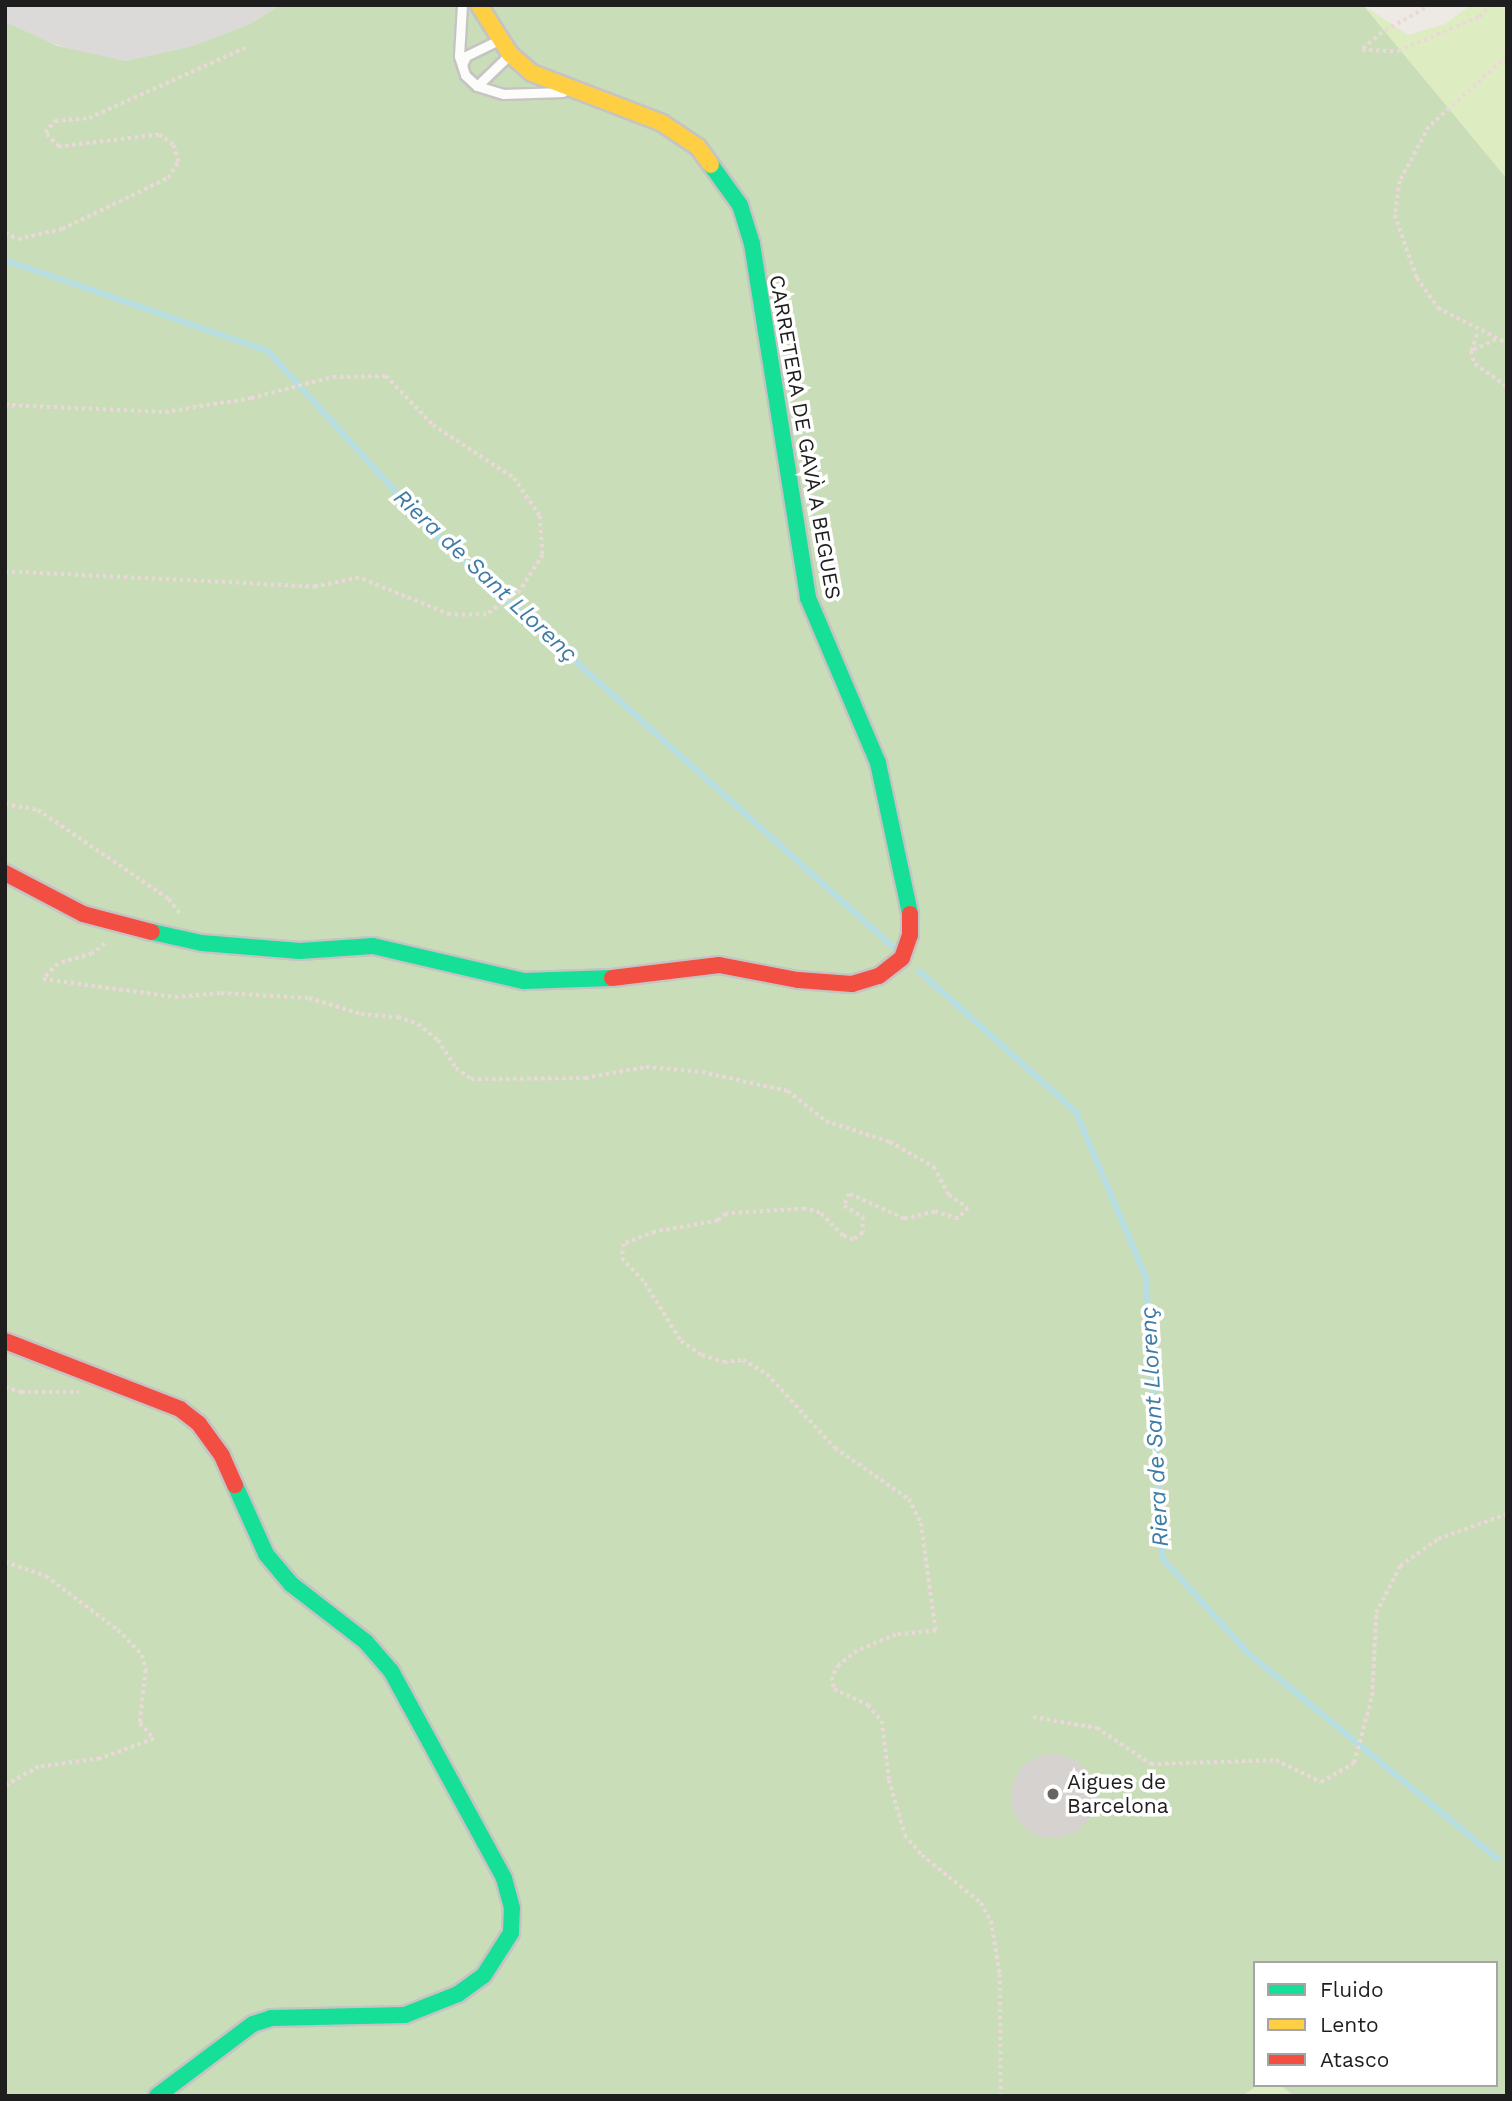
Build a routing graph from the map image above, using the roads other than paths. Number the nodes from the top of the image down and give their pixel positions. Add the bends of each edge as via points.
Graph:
1 (462, 5) edge
2 (479, 5) edge
3 (501, 40) junction
4 (510, 54) junction
5 (462, 65) junction
6 (477, 86) junction
7 (575, 90) junction
8 (5, 873) edge
9 (5, 1341) edge
10 (157, 2096) edge

1 - 5 lane via 458,46
2 - 3 main road, CARRETERA DE GAVÀ A BEGUES
3 - 4 main road, CARRETERA DE GAVÀ A BEGUES
3 - 5 lane via 466,56
4 - 6 lane
4 - 7 main road, CARRETERA DE GAVÀ A BEGUES via 532,73
5 - 6 lane
6 - 7 lane via 503,94
7 - 8 main road, CARRETERA DE GAVÀ A BEGUES via 662,122 698,147 740,205 752,244 808,598 878,763 910,914 910,935 902,958 879,976 852,984 798,980 719,965 580,982 535,981 373,946 300,951 202,943 83,914
9 - 10 main road via 180,1409 199,1424 222,1456 266,1554 291,1584 366,1642 391,1671 498,1867 512,1908 511,1933 502,1953 484,1975 458,1994 405,2015 271,2018 253,2024

